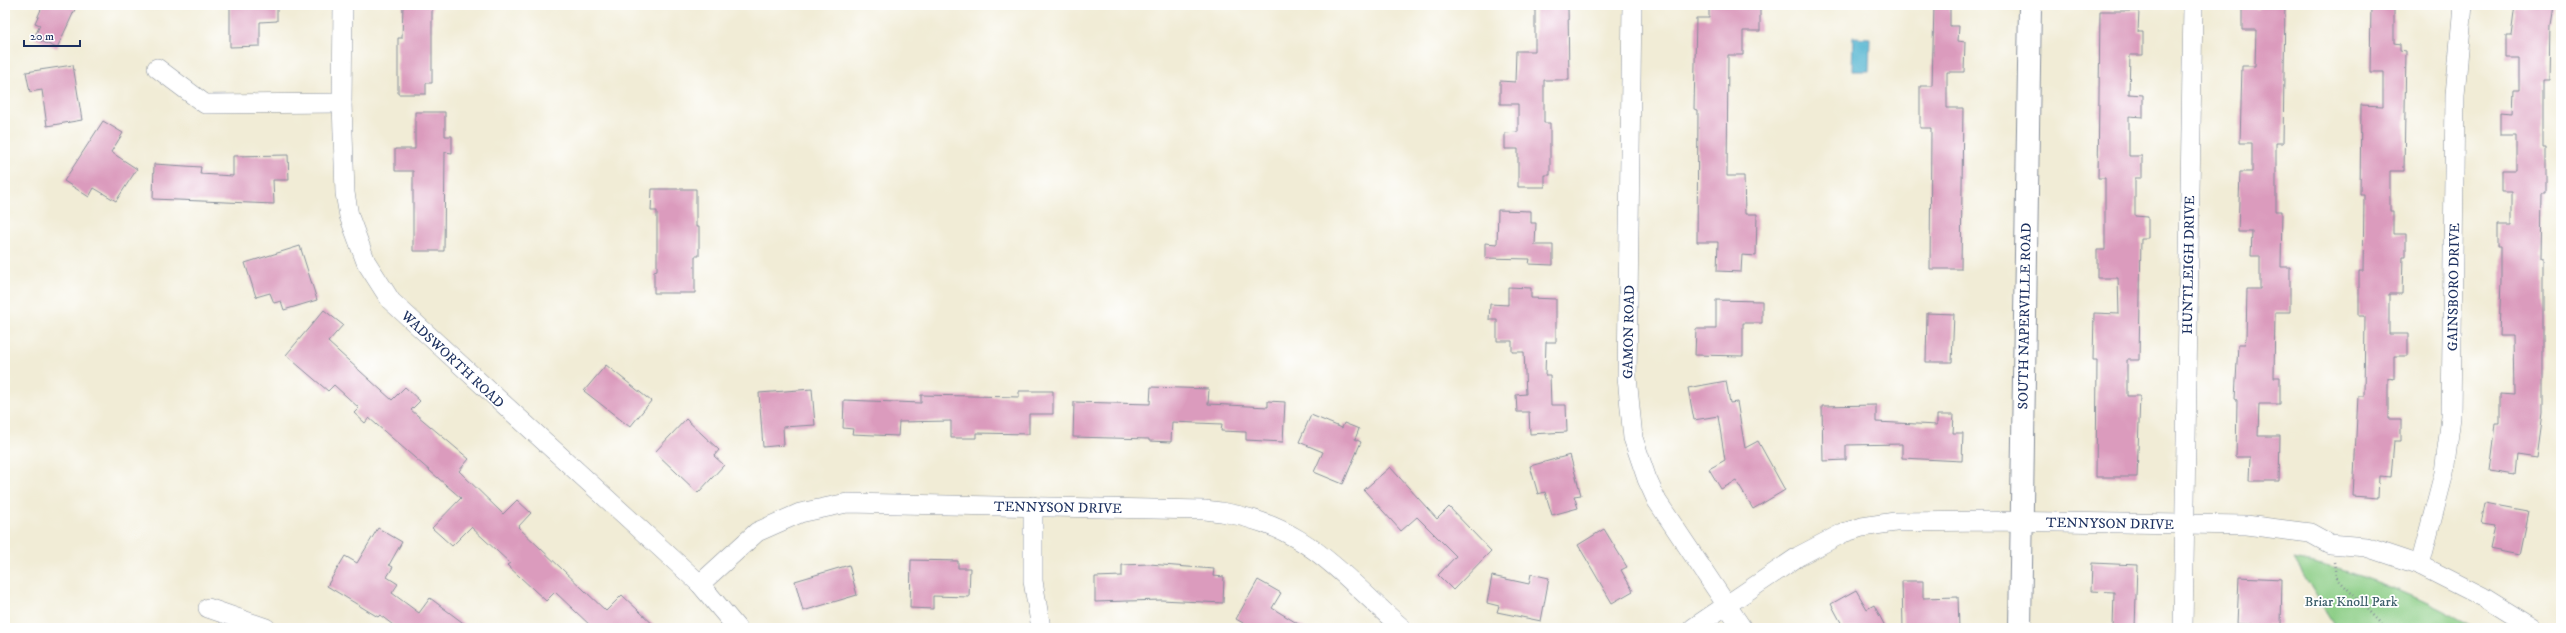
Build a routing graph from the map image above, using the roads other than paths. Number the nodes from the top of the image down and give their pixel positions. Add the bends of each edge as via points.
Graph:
1 (343, 5) edge
2 (1632, 5) edge
3 (2030, 5) edge
4 (2193, 5) edge
5 (2463, 5) edge
6 (157, 68) dead end
7 (342, 103) junction
8 (1033, 506) junction
9 (2022, 521) junction
10 (2184, 524) junction
11 (2420, 565) junction
12 (700, 584) junction
13 (1726, 605) junction
14 (208, 608) dead end
15 (266, 628) edge
16 (737, 628) edge
17 (1041, 628) edge
18 (1402, 628) edge
19 (1693, 628) edge
20 (1742, 628) edge
21 (2020, 628) edge
22 (2183, 628) edge
23 (2533, 628) edge

1 - 7 street, WADSWORTH ROAD
2 - 13 street, GAMON ROAD via 1627,377 1630,420 1638,457 1658,501
3 - 9 main road, SOUTH NAPERVILLE ROAD
4 - 10 street, HUNTLEIGH DRIVE
5 - 11 street, GAINSBORO DRIVE via 2455,95 2450,424 2438,502
6 - 7 street via 205,104
7 - 12 street, WADSWORTH ROAD via 345,193 349,216 366,262 391,301
8 - 12 street, TENNYSON DRIVE via 847,503 814,509 757,532
8 - 17 street via 1033,581
8 - 18 street, TENNYSON DRIVE via 1205,510 1250,517 1300,538 1324,556
9 - 10 street, TENNYSON DRIVE
9 - 13 street, TENNYSON DRIVE via 1895,522 1862,527 1822,542
9 - 21 main road, SOUTH NAPERVILLE ROAD
10 - 11 street, TENNYSON DRIVE via 2270,527 2310,533 2330,544 2366,547
10 - 22 street, HUNTLEIGH DRIVE
11 - 23 street, TENNYSON DRIVE via 2483,597
12 - 16 street, WADSWORTH ROAD
13 - 19 street, TENNYSON DRIVE
13 - 20 street, GAMON ROAD
14 - 15 street

